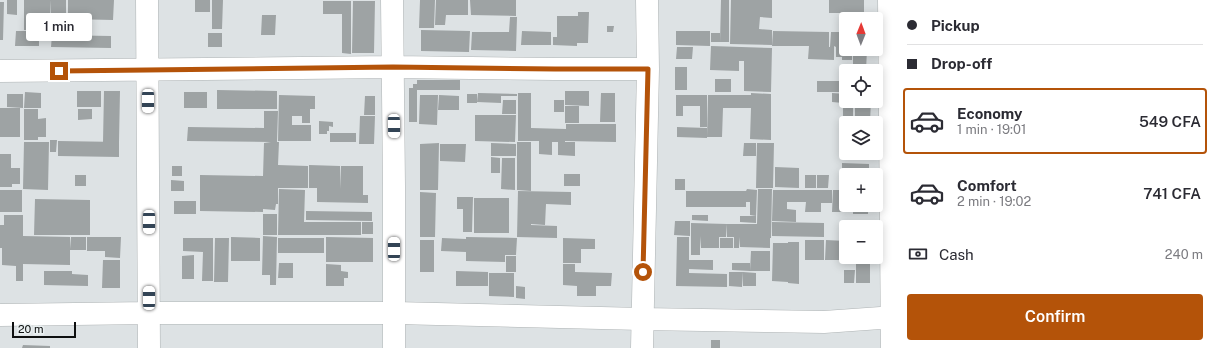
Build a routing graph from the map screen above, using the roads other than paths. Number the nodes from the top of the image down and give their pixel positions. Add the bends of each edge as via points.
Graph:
1 (147, 0) edge
2 (392, 0) edge
3 (648, 0) edge
4 (890, 0) edge
5 (393, 67) junction
6 (648, 69) junction
7 (148, 70) junction
8 (0, 71) edge
9 (893, 89) edge
10 (149, 313) junction
11 (395, 313) junction
12 (0, 315) edge
13 (894, 317) edge
14 (642, 319) junction
15 (149, 348) edge
16 (394, 348) edge
17 (642, 348) edge
18 (892, 348) edge

1 - 7 street
2 - 5 street
3 - 6 street
4 - 9 street
5 - 6 street
5 - 7 street
5 - 11 street
6 - 14 street
7 - 8 street
7 - 10 street
9 - 13 street
10 - 11 street
10 - 12 street
10 - 15 street
11 - 14 street
11 - 16 street
13 - 14 street via 824,322
13 - 18 street
14 - 17 street

